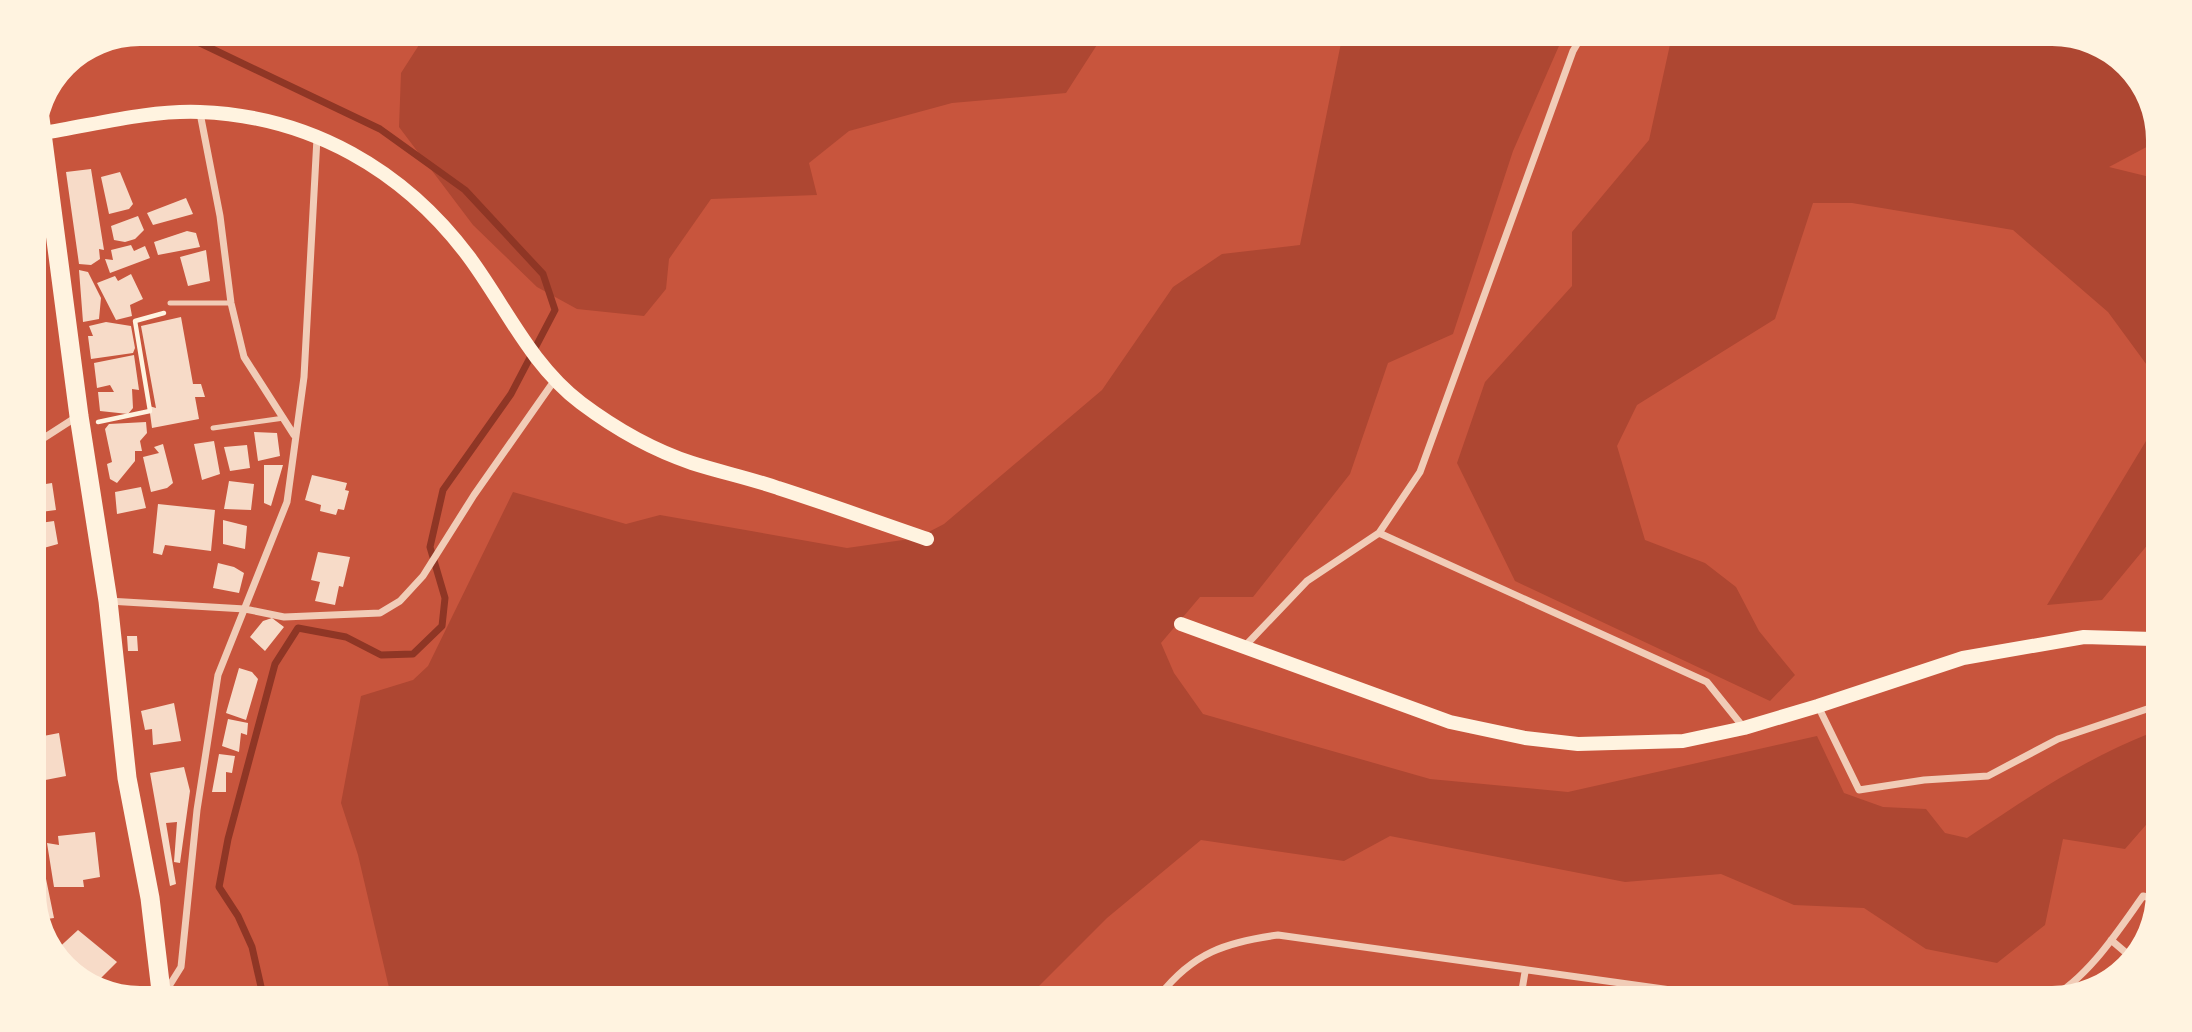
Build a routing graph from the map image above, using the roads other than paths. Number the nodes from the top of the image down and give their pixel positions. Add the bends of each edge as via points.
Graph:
1 (1576, 46) edge
2 (200, 112) junction
3 (47, 128) edge
4 (317, 138) junction
5 (46, 179) edge
6 (170, 303) road end
7 (231, 303) junction
8 (551, 377) junction
9 (284, 418) junction
10 (80, 420) junction
11 (213, 428) dead end
12 (295, 436) junction
13 (46, 438) edge
14 (1379, 533) junction
15 (928, 539) dead end
16 (108, 601) junction
17 (245, 609) junction
18 (1181, 624) dead end
19 (2146, 639) edge
20 (1246, 645) junction
21 (1818, 706) junction
22 (2146, 709) edge
23 (1744, 728) junction
24 (2146, 897) edge
25 (2110, 940) junction
26 (2125, 952) edge
27 (1525, 972) junction
28 (2065, 985) edge
29 (163, 986) edge
30 (168, 986) edge
31 (1169, 986) edge
32 (1523, 986) edge
33 (1635, 986) edge

1 - 14 street via 1420,472
2 - 3 main road
2 - 4 main road via 255,118
2 - 7 street
4 - 8 main road via 358,155 393,178 433,216 469,257 513,328
4 - 12 street via 304,377
5 - 10 highway
6 - 7 lane
7 - 9 street via 244,356
8 - 15 main road via 625,431 689,462
8 - 17 street via 423,576 400,601 380,613 354,616 284,617
9 - 11 lane
9 - 12 street
10 - 13 street
10 - 16 highway
12 - 17 street via 287,502
14 - 20 street via 1307,581
14 - 23 street via 1707,682
16 - 17 street
16 - 29 highway via 127,778
17 - 30 street via 218,675 197,810 181,967
18 - 20 main road
19 - 21 main road via 2084,637 1963,658
20 - 23 main road via 1450,722 1525,738 1578,744 1683,741
21 - 22 street via 1859,790 1988,776 2058,739
21 - 23 main road
24 - 25 street
25 - 26 street
25 - 28 street
27 - 31 street via 1278,935 1239,940 1199,956
27 - 32 street
27 - 33 street

